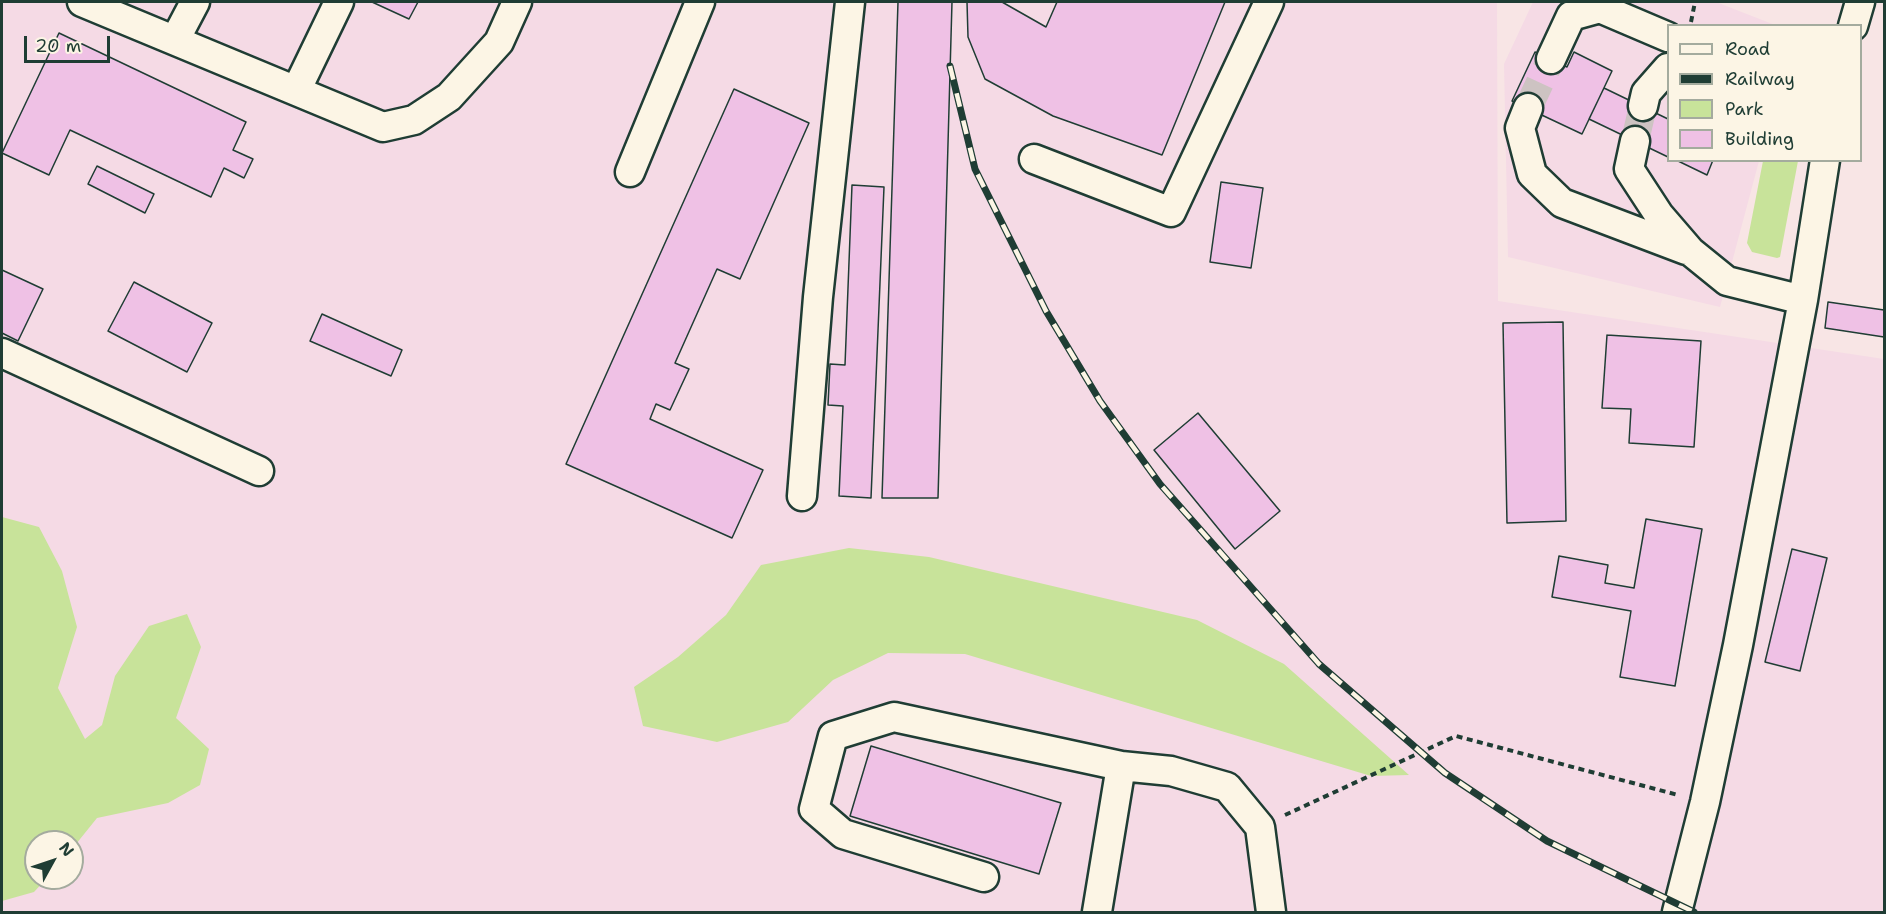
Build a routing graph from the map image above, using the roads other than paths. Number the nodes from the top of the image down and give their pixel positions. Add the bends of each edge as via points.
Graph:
1 (82, 2) edge
2 (195, 2) edge
3 (339, 2) edge
4 (517, 2) edge
5 (700, 2) edge
6 (850, 2) edge
7 (1269, 2) edge
8 (1860, 2) edge
9 (131, 11) edge
10 (1854, 24) edge
11 (1667, 37) edge
12 (176, 40) junction
13 (1551, 59) tunnel mouth
14 (1667, 69) edge
15 (296, 91) junction
16 (1643, 106) tunnel mouth
17 (1528, 108) tunnel mouth
18 (1635, 141) tunnel mouth
19 (1034, 159) dead end
20 (1825, 162) edge
21 (630, 172) dead end
22 (1689, 251) junction
23 (1803, 300) junction
24 (2, 353) edge
25 (259, 471) dead end
26 (802, 496) dead end
27 (1121, 766) junction
28 (984, 877) dead end
29 (1097, 912) edge
30 (1271, 912) edge
31 (1677, 912) edge

1 - 9 street
2 - 12 street
3 - 15 street
4 - 15 street via 499,42 449,97 414,120 382,127
5 - 21 street
6 - 26 street via 818,297
7 - 19 street via 1171,212
8 - 10 street
9 - 12 street
11 - 13 street via 1600,8 1571,16
12 - 15 street
14 - 16 street via 1646,93
17 - 22 street via 1520,128 1532,174 1562,203
18 - 22 street via 1629,169
20 - 23 street
22 - 23 street via 1727,281
23 - 31 street via 1738,645
24 - 25 street
27 - 28 street via 894,717 833,736 814,809 843,834
27 - 29 street
27 - 30 street via 1171,771 1227,787 1260,827

